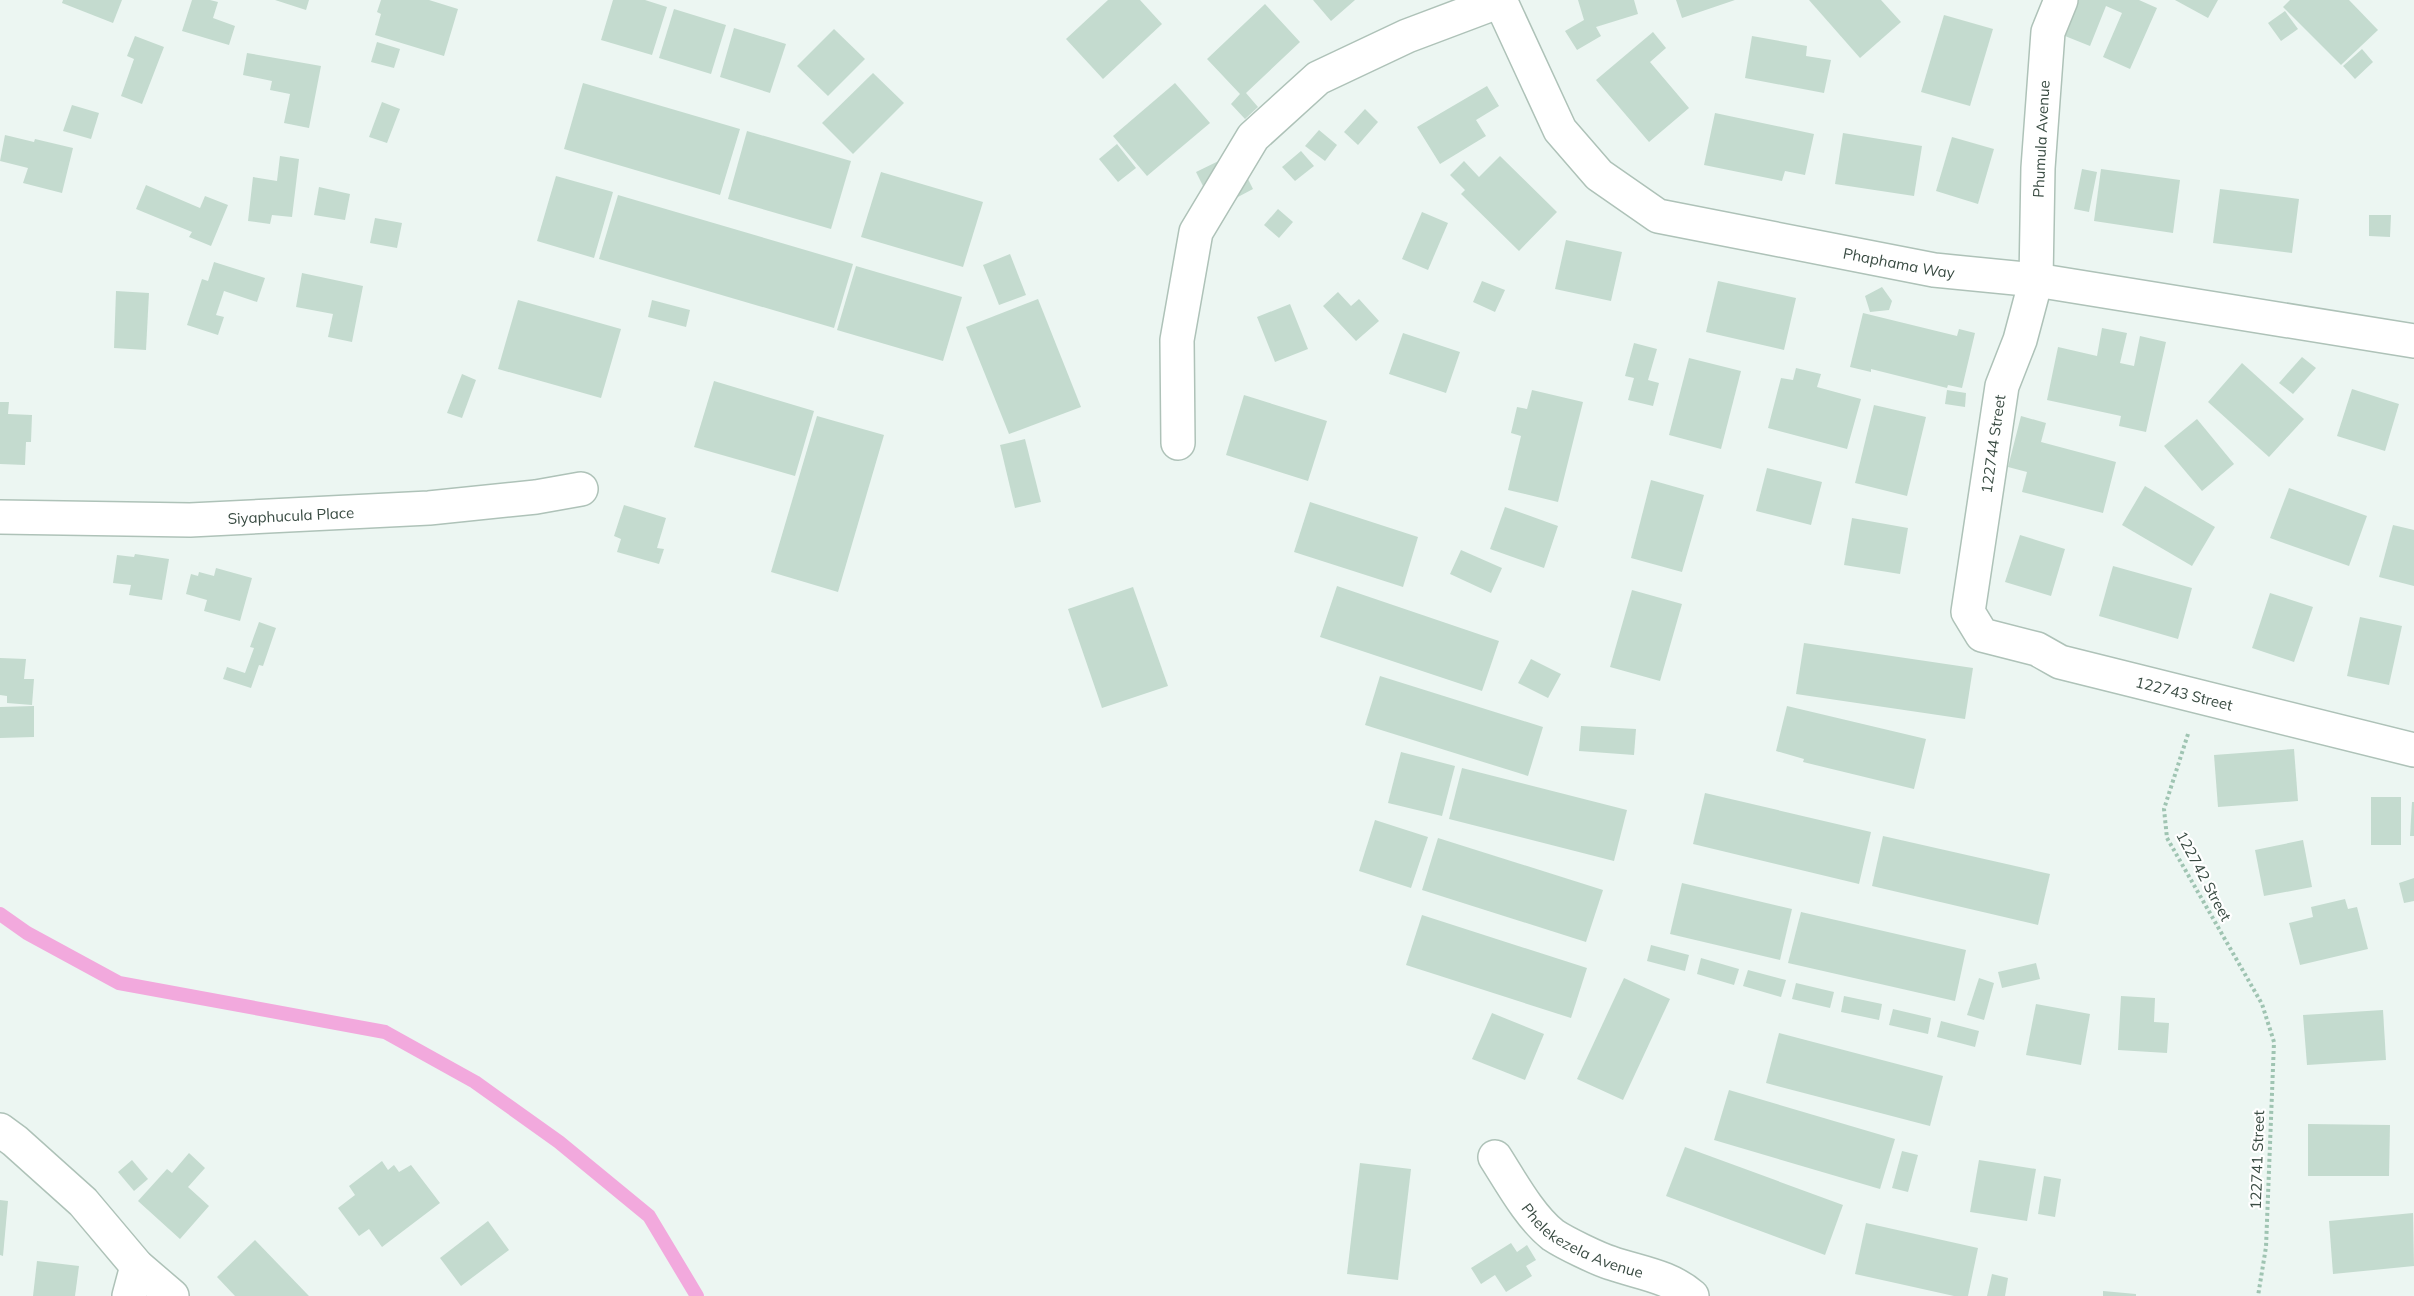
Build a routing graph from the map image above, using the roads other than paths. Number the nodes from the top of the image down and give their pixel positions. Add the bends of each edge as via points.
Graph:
1 (1500, 0) edge
2 (2061, 0) edge
3 (2036, 280) junction
4 (2414, 341) edge
5 (1178, 443) dead end
6 (581, 489) dead end
7 (0, 517) edge
8 (1968, 612) joint
9 (2414, 750) edge
10 (0, 1131) edge
11 (1495, 1157) dead end
12 (133, 1281) edge
13 (172, 1296) edge
14 (1692, 1296) edge

1 - 3 street, Phaphama Way via 1560,130 1599,175 1658,216 1934,270
1 - 5 street via 1407,36 1318,78 1253,137 1196,232 1177,340
2 - 3 street, Phumula Avenue via 2048,32 2038,168
3 - 4 street, Phaphama Way
3 - 8 street, 122744 Street via 2020,340 2002,386
6 - 7 street, Siyaphucula Place via 429,508 190,520
8 - 9 street, 122743 Street via 1982,634 2037,649 2060,662
10 - 12 street via 83,1202
11 - 14 street, Phelekezela Avenue via 1527,1206 1553,1234 1610,1263 1658,1276
12 - 13 street

